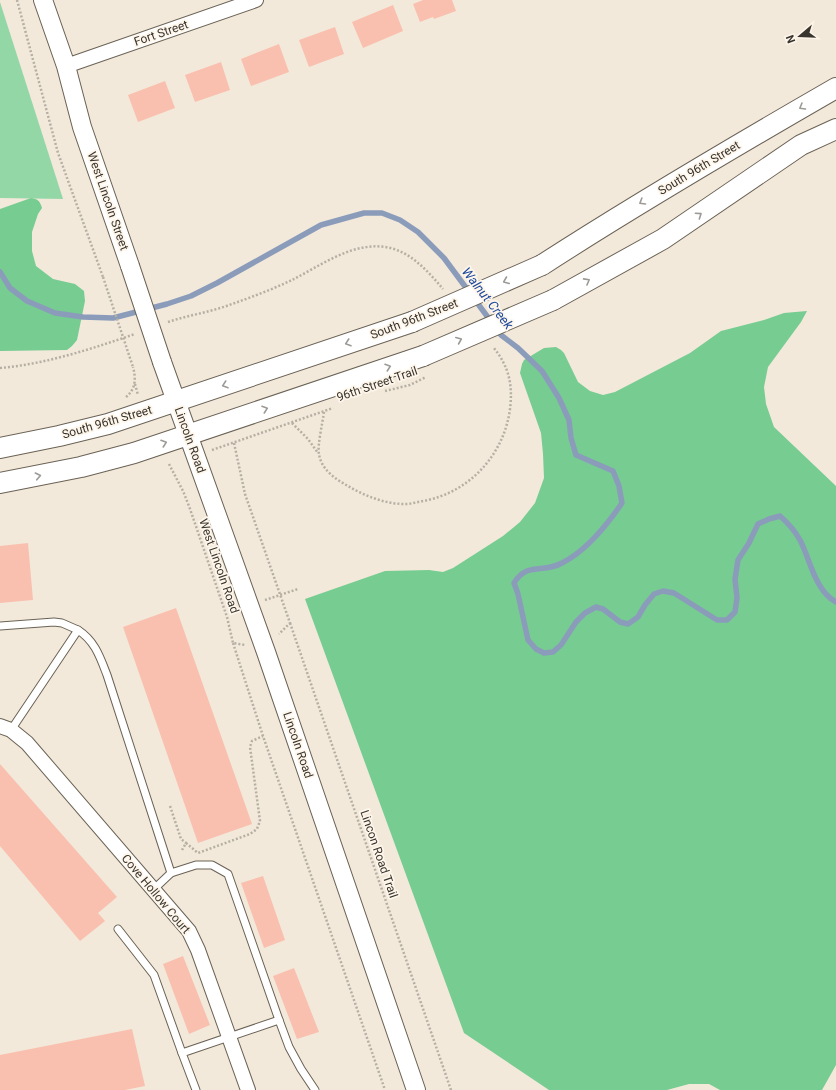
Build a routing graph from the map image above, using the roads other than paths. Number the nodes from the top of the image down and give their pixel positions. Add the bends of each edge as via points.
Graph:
1 (43, 0) edge
2 (256, 0) edge
3 (66, 66) junction
4 (836, 88) edge
5 (836, 129) edge
6 (176, 401) junction
7 (188, 434) junction
8 (0, 448) edge
9 (0, 482) edge
10 (0, 626) edge
11 (78, 630) junction
12 (5, 728) edge
13 (171, 873) junction
14 (153, 890) junction
15 (118, 929) dead end
16 (279, 1020) junction
17 (230, 1037) junction
18 (182, 1053) junction
19 (196, 1090) edge
20 (248, 1090) edge
21 (316, 1090) edge
22 (416, 1090) edge

1 - 3 street, West Lincoln Street
2 - 3 street, Fort Street
3 - 6 street, West Lincoln Street, bridge via 82,127
4 -> 6 main road, South 96th Street, bridge via 735,146 542,265 412,322
7 -> 5 main road, bridge via 423,356 553,300 663,239 801,146
6 - 7 street, Lincoln Road
6 - 8 main road, South 96th Street via 108,424
9 -> 7 main road via 81,467 134,453
7 - 22 street, Lincoln Road via 266,652
10 - 11 lane via 54,622
11 - 12 lane
11 - 13 lane via 89,638 98,651
12 - 14 street, Cove Hollow Court via 27,743
13 - 14 lane
13 - 16 lane via 196,865 212,865 228,874
14 - 17 street, Cove Hollow Court via 189,931
15 - 18 lane via 154,975
16 - 17 lane
16 - 21 lane via 289,1047
17 - 18 lane
17 - 20 street, Cove Hollow Court
18 - 19 lane

